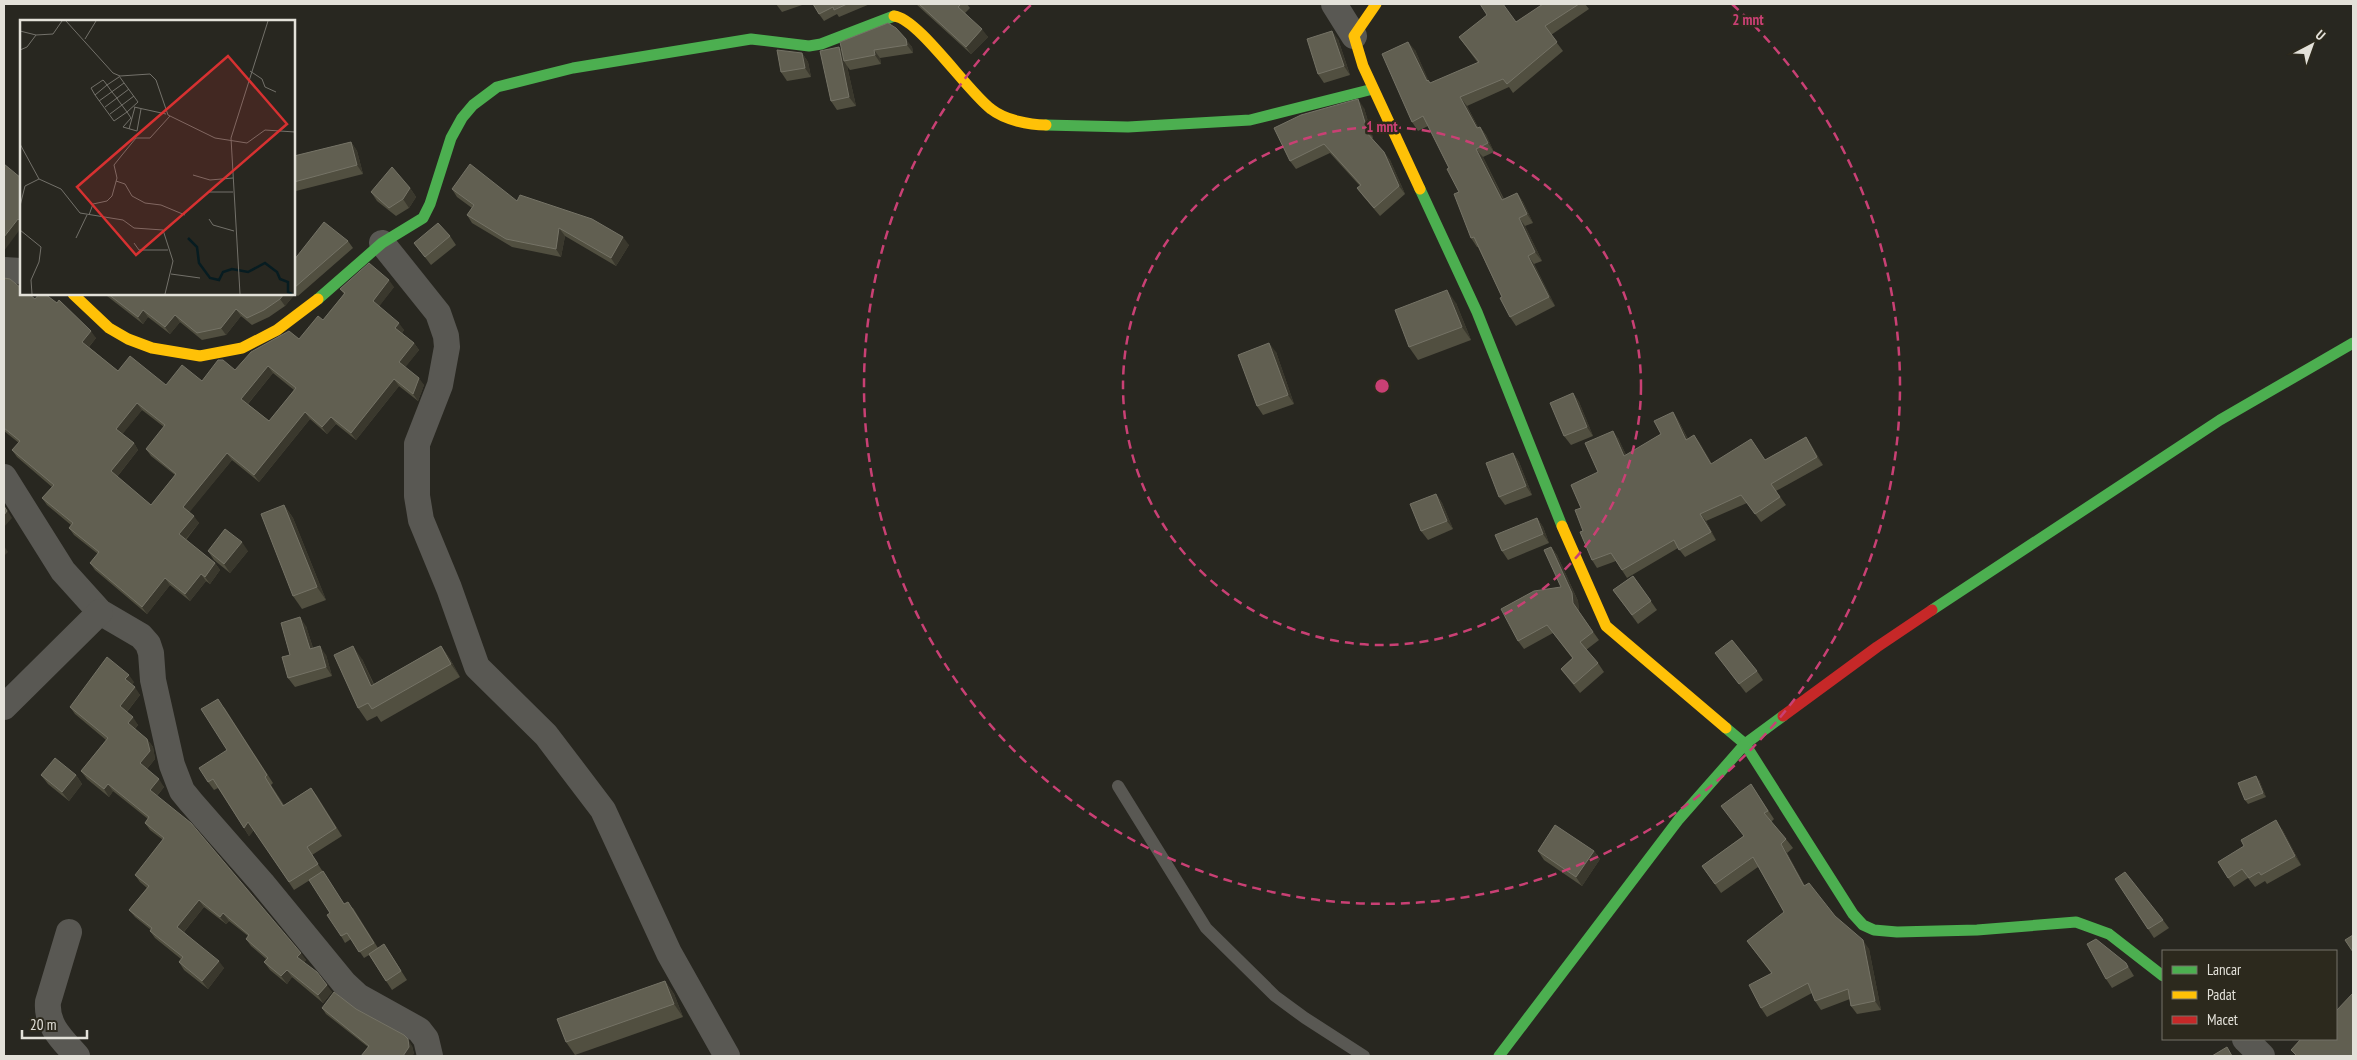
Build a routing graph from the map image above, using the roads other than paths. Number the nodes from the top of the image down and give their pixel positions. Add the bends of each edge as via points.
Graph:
1 (1334, 4) edge
2 (1376, 4) edge
3 (1354, 36) junction
4 (1373, 89) junction
5 (382, 243) junction
6 (4, 270) edge
7 (20, 271) edge
8 (74, 295) edge
9 (2353, 343) edge
10 (4, 477) edge
11 (100, 612) junction
12 (4, 707) edge
13 (1746, 744) junction
14 (1118, 786) dead end
15 (69, 932) dead end
16 (2162, 975) edge
17 (2246, 1040) edge
18 (77, 1056) edge
19 (430, 1056) edge
20 (727, 1056) edge
21 (1364, 1056) edge
22 (1499, 1056) edge
23 (2262, 1056) edge

1 - 3 street
2 - 3 street
3 - 4 street
4 - 5 street via 1250,120 1128,127 1031,124 993,112 912,24 897,16 890,17 821,44 802,46 750,39 573,68 497,87 473,105 458,124 423,218
4 - 13 street via 1477,312 1558,518 1606,626
5 - 8 street via 302,313 242,348 226,352 200,356 177,354 128,339 109,328
5 - 20 street via 438,313 446,336 448,347 440,385 417,444 417,496 421,520 450,588 476,667 546,735 603,810 669,953
6 - 7 street
9 - 13 street via 2220,420 2056,527 1877,647
10 - 11 street via 54,561
11 - 12 street
11 - 19 street via 141,636 148,644 172,765 182,791 344,984 358,996 419,1030 426,1039
13 - 16 street via 1863,925 1874,930 1897,932 2076,922 2109,934
13 - 22 street via 1679,818
14 - 21 lane via 1206,928 1275,996
15 - 18 street via 47,1013 50,1024
17 - 23 street

